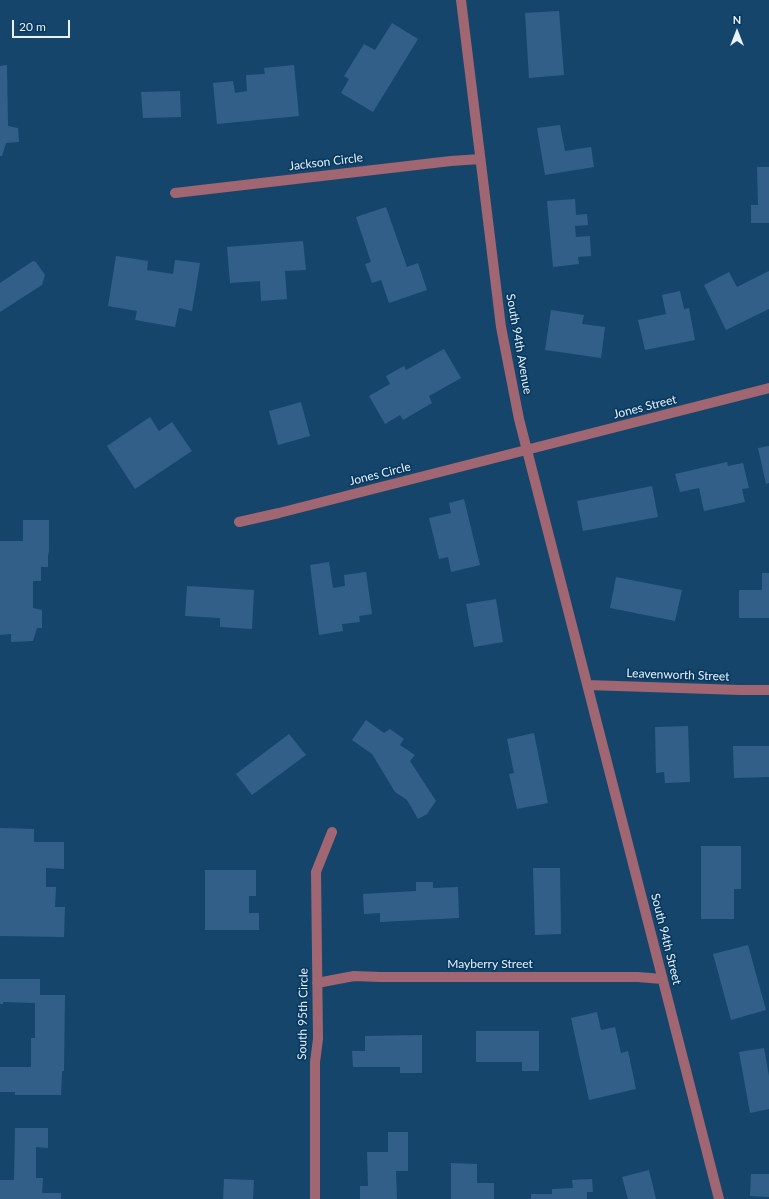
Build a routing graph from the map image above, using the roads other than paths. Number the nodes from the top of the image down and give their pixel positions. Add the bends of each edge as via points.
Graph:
1 (461, 0) edge
2 (480, 159) junction
3 (176, 193) dead end
4 (769, 388) edge
5 (526, 451) junction
6 (239, 522) dead end
7 (587, 685) junction
8 (769, 690) edge
9 (332, 832) dead end
10 (662, 979) junction
11 (318, 983) junction
12 (315, 1199) edge
13 (719, 1199) edge

1 - 2 street, South 94th Avenue
2 - 3 street, Jackson Circle
2 - 5 street, South 94th Avenue via 501,327
4 - 5 street, Jones Street
5 - 6 street, Jones Circle
5 - 7 street, South 94th Avenue
7 - 8 street, Leavenworth Street
7 - 10 street, South 94th Street
9 - 11 street, South 95th Circle via 316,872
10 - 11 street, Mayberry Street via 354,976
10 - 13 street, South 94th Street
11 - 12 street, South 95th Circle

